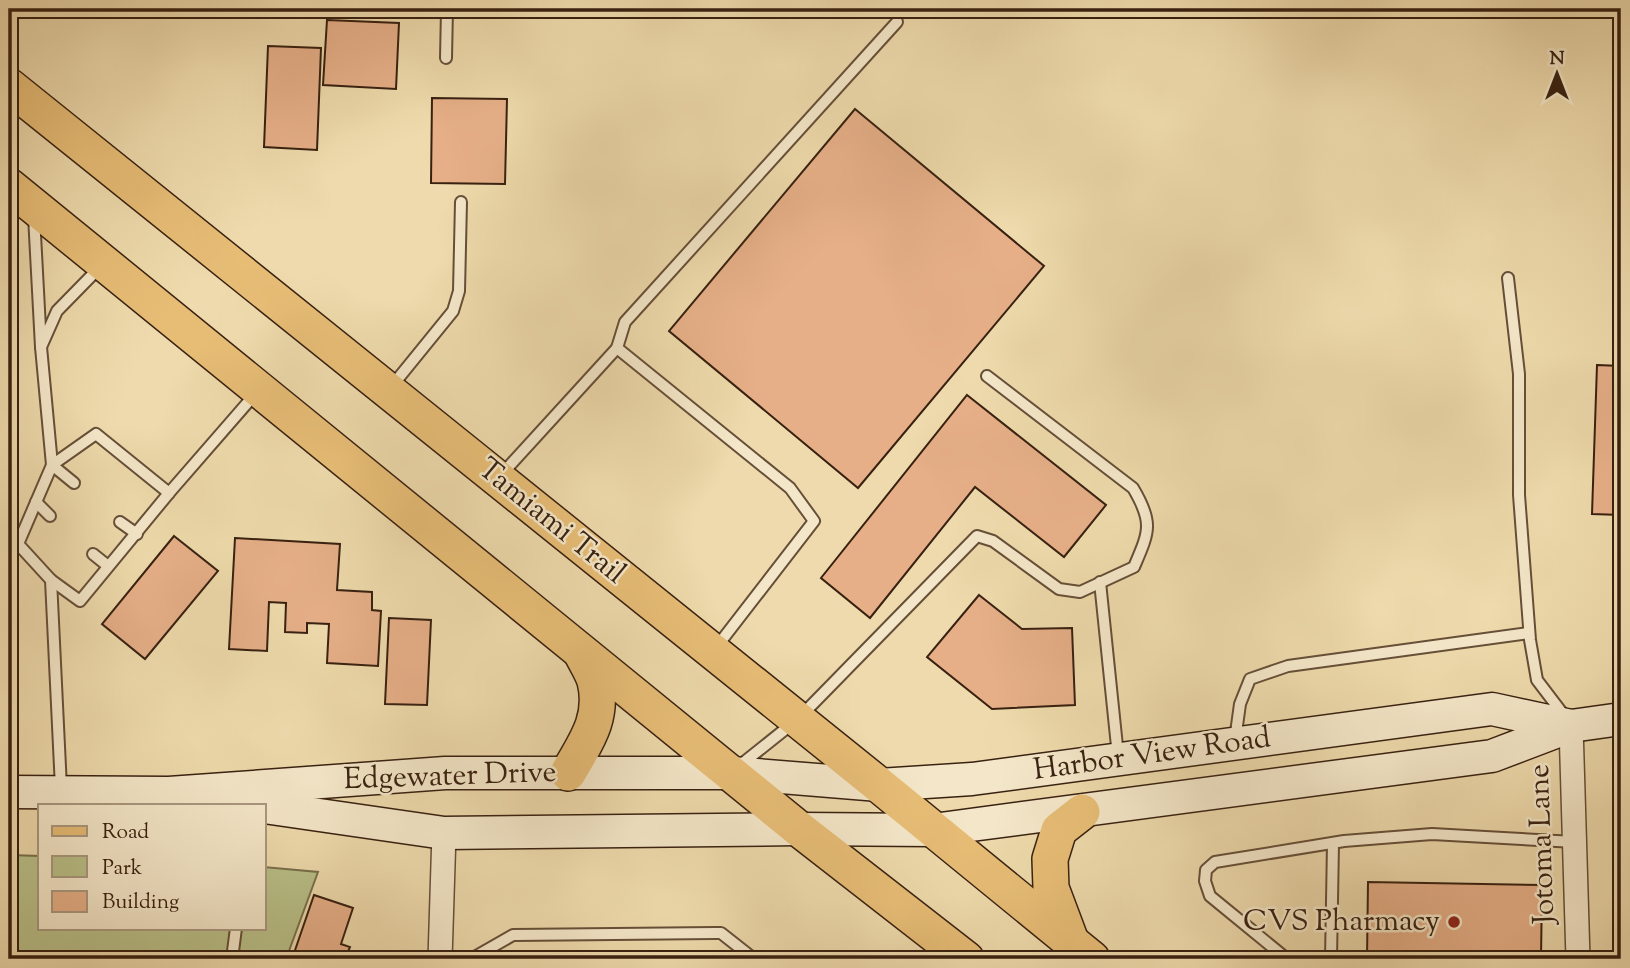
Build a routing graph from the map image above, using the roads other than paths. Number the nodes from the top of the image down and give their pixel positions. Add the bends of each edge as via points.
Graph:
1 (446, 9) edge
2 (897, 22) dead end
3 (446, 58) dead end
4 (9, 86) edge
5 (9, 115) edge
6 (69, 135) junction
7 (21, 196) edge
8 (461, 202) dead end
9 (103, 263) junction
10 (1508, 278) dead end
11 (41, 346) junction
12 (617, 348) junction
13 (987, 376) dead end
14 (259, 390) junction
15 (388, 391) junction
16 (52, 465) junction
17 (498, 479) junction
18 (74, 483) dead end
19 (169, 493) junction
20 (36, 502) junction
21 (50, 516) dead end
22 (120, 522) dead end
23 (137, 534) junction
24 (93, 554) dead end
25 (108, 566) junction
26 (51, 580) junction
27 (1100, 582) junction
28 (1529, 633) junction
29 (581, 652) junction
30 (713, 652) junction
31 (798, 719) junction
32 (1621, 719) edge
33 (1571, 726) junction
34 (1235, 743) junction
35 (1118, 759) junction
36 (568, 773) junction
37 (731, 773) junction
38 (879, 785) junction
39 (9, 792) edge
40 (61, 792) junction
41 (169, 793) junction
42 (248, 804) edge
43 (266, 807) edge
44 (1082, 811) junction
45 (799, 829) junction
46 (933, 830) junction
47 (444, 833) junction
48 (1575, 842) junction
49 (1332, 843) junction
50 (236, 930) edge
51 (1082, 952) edge
52 (488, 954) edge
53 (232, 959) edge
54 (440, 959) edge
55 (471, 959) edge
56 (754, 959) edge
57 (966, 959) edge
58 (1287, 959) edge
59 (1331, 959) edge
60 (1578, 959) edge

1 - 3 lane
2 - 12 lane via 625,322
4 - 6 main road, Tamiami Trail
5 - 6 main road
6 - 15 main road, Tamiami Trail
7 - 9 main road
7 - 11 lane
8 - 15 lane via 459,291 453,311
9 - 11 lane via 57,311
9 - 14 main road
10 - 28 lane via 1519,374 1519,495
11 - 16 lane
12 - 17 lane
12 - 30 lane via 790,488 814,521
13 - 27 lane via 1133,488 1145,507 1149,534 1134,567
14 - 19 lane
14 - 29 main road
15 - 17 main road, Tamiami Trail
16 - 18 lane
16 - 19 lane via 96,434
16 - 20 lane
17 - 30 main road, Tamiami Trail
19 - 23 lane
20 - 21 lane
20 - 26 lane via 18,544
22 - 23 lane
23 - 25 lane
24 - 25 lane
25 - 26 lane via 80,601
26 - 40 lane
27 - 31 lane via 1080,592 1059,589 993,541 977,537
27 - 35 lane
28 - 33 lane via 1537,680
28 - 34 lane via 1287,666 1250,679 1240,704
29 - 36 main road via 595,680 597,710 592,732
29 - 37 main road
30 - 31 main road, Tamiami Trail
31 - 37 lane
31 - 38 main road, Tamiami Trail
32 - 33 main road, Harbor View Road
33 - 34 main road, Harbor View Road via 1492,709
33 - 44 main road, Harbor View Road via 1492,756
33 - 48 street, Jotoma Lane
34 - 35 main road, Harbor View Road
35 - 38 main road, Harbor View Road via 972,779
36 - 37 main road, Edgewater Drive
36 - 41 main road, Edgewater Drive via 445,773
37 - 38 main road, Harbor View Road
37 - 45 main road
38 - 46 main road, Tamiami Trail
39 - 40 main road, Edgewater Drive
40 - 41 main road, Edgewater Drive
41 - 42 main road, Edgewater Drive
43 - 47 main road, Edgewater Drive
44 - 46 main road, Harbor View Road
44 - 51 main road via 1059,830 1050,859 1051,888
45 - 46 main road, Harbor View Road
45 - 47 main road, Edgewater Drive
45 - 57 main road
46 - 51 main road, Tamiami Trail
47 - 54 street
48 - 49 lane via 1432,834
48 - 60 street, Jotoma Lane
49 - 58 lane via 1241,856 1215,862 1206,870 1210,896
49 - 59 lane
50 - 53 lane
52 - 55 lane
52 - 56 lane via 513,935 721,933

